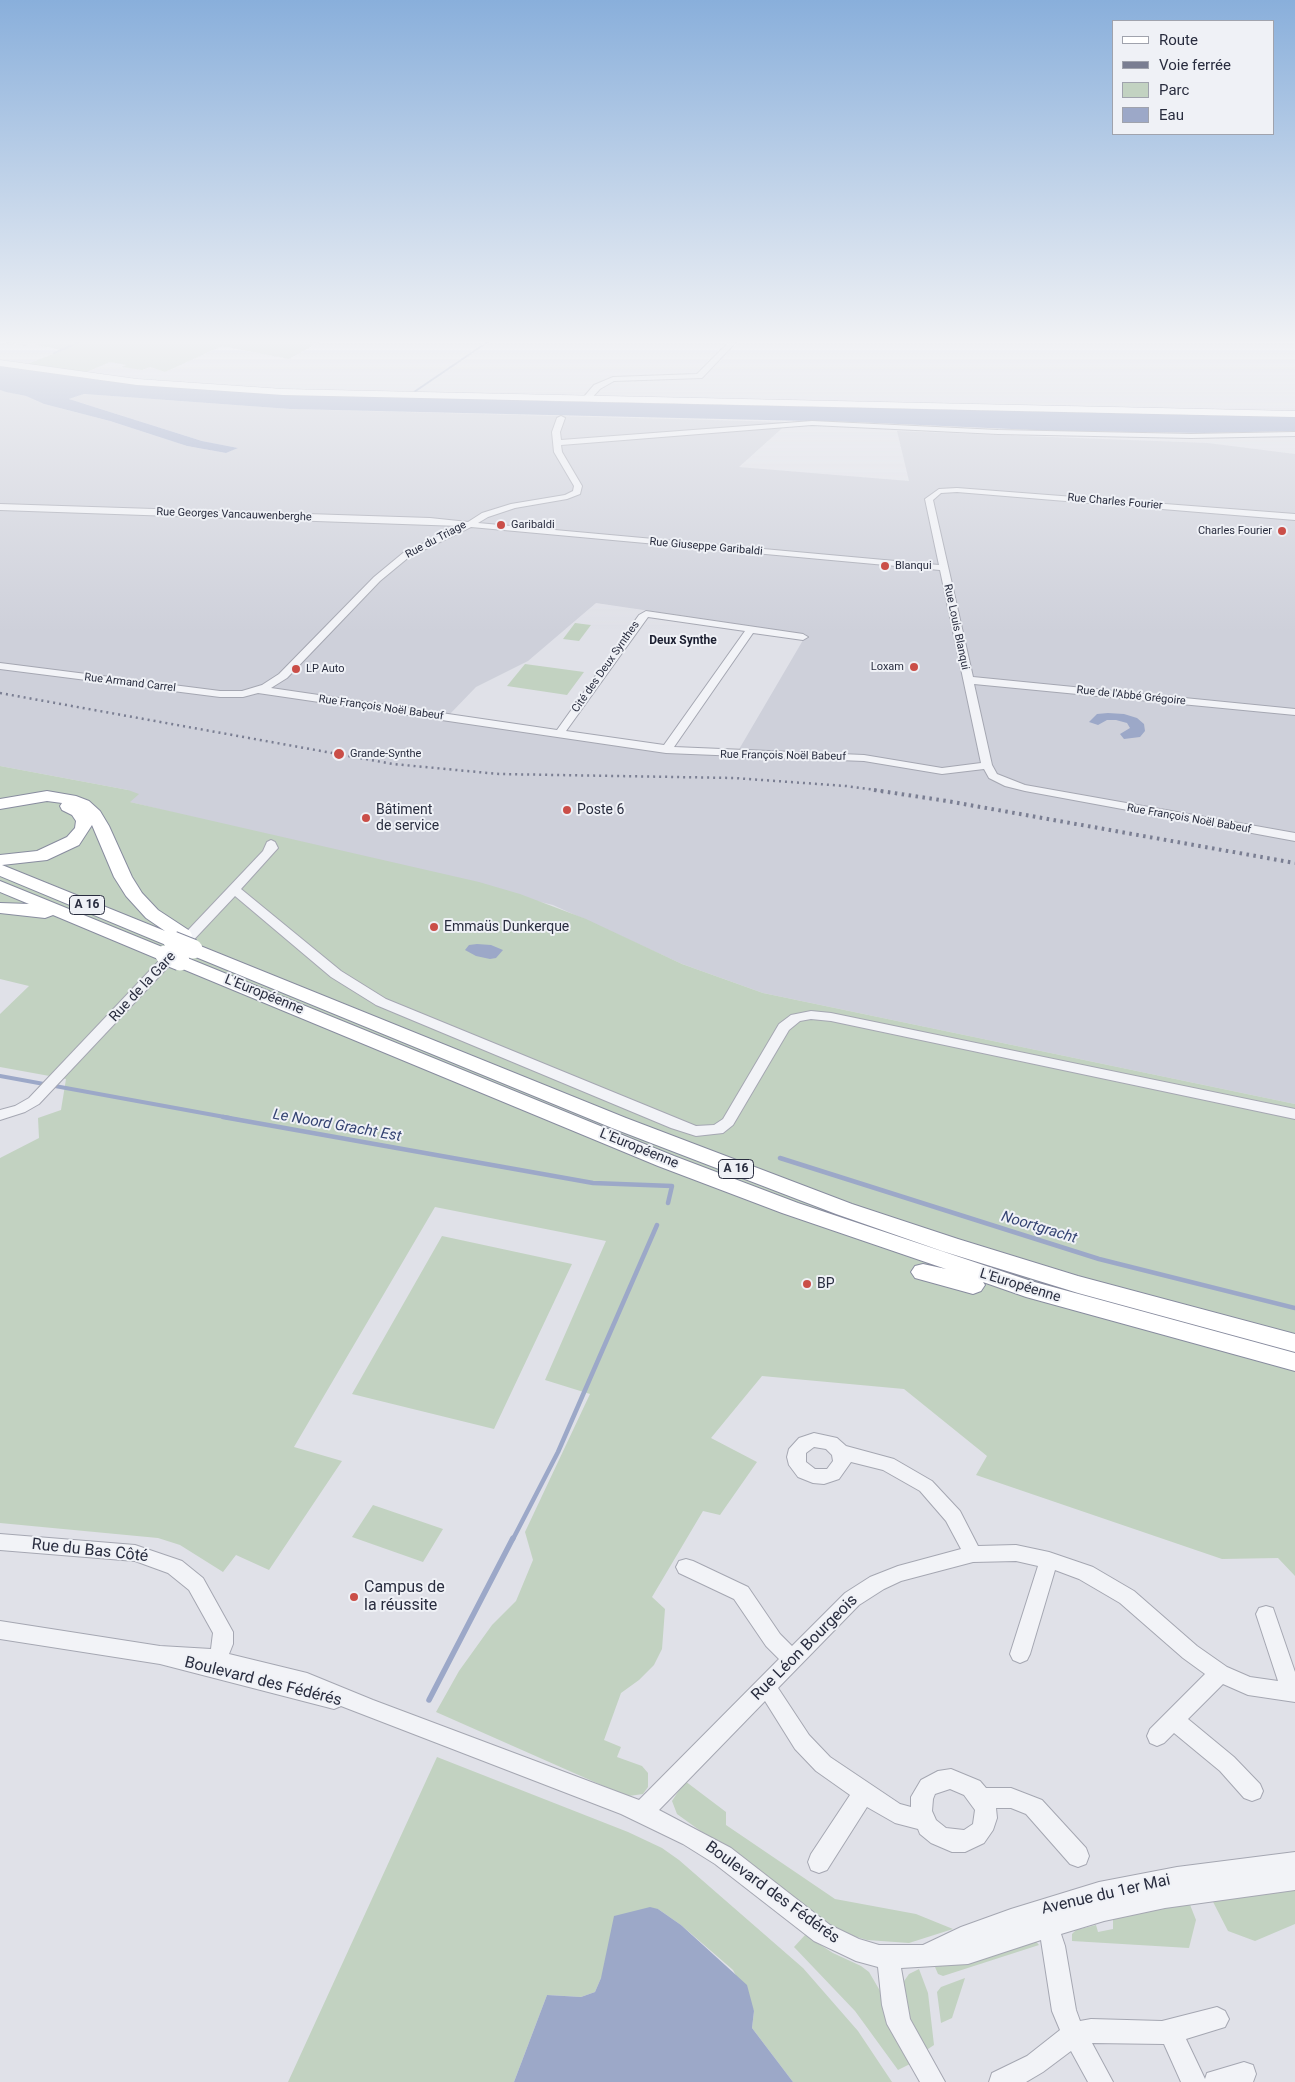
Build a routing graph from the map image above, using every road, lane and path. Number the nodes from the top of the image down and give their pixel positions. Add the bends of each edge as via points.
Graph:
1 (557, 438) edge
2 (618, 438) edge
3 (558, 443) junction
4 (936, 492) joint
5 (0, 508) edge
6 (1295, 516) edge
7 (468, 524) junction
8 (944, 568) junction
9 (751, 629) junction
10 (803, 637) dead end
11 (0, 666) edge
12 (968, 680) junction
13 (260, 690) junction
14 (1295, 712) edge
15 (559, 734) junction
16 (666, 750) junction
17 (987, 765) junction
18 (0, 804) edge
19 (0, 809) edge
20 (1295, 837) edge
21 (271, 844) dead end
22 (0, 860) edge
23 (0, 870) edge
24 (0, 886) edge
25 (234, 889) junction
26 (0, 908) edge
27 (112, 932) junction
28 (182, 947) junction
29 (0, 1114) edge
30 (1295, 1114) edge
31 (666, 1161) junction
32 (703, 1189) dead end
33 (923, 1272) dead end
34 (1295, 1343) edge
35 (1232, 1346) junction
36 (1295, 1362) edge
37 (840, 1452) dead end
38 (0, 1542) edge
39 (973, 1554) junction
40 (1049, 1560) junction
41 (686, 1567) dead end
42 (1266, 1614) dead end
43 (0, 1630) edge
44 (0, 1634) edge
45 (38, 1636) junction
46 (1020, 1654) dead end
47 (792, 1659) junction
48 (215, 1665) junction
49 (1220, 1673) junction
50 (765, 1687) junction
51 (1294, 1693) edge
52 (1174, 1719) junction
53 (1157, 1736) dead end
54 (1252, 1791) dead end
55 (864, 1793) junction
56 (981, 1798) junction
57 (642, 1812) junction
58 (924, 1820) junction
59 (1078, 1856) dead end
60 (819, 1862) dead end
61 (1295, 1863) edge
62 (1295, 1879) edge
63 (1044, 1918) junction
64 (888, 1957) junction
65 (1217, 2019) dead end
66 (1170, 2032) junction
67 (1074, 2034) junction
68 (1244, 2074) dead end
69 (933, 2082) edge
70 (1001, 2082) edge
71 (1100, 2082) edge
72 (1194, 2082) edge
73 (1216, 2082) edge

1 - 3 street, Rue du Triage
2 - 3 street
3 - 7 street, Rue du Triage via 559,455 578,486 578,492 559,499 504,509
4 - 6 street, Rue Charles Fourier via 967,490
4 - 8 street, Rue Louis Blanqui via 929,500
5 - 7 street, Rue Georges Vancauwenberghe via 396,519
7 - 8 street, Rue Giuseppe Garibaldi
7 - 13 street, Rue du Triage via 415,550 391,566 283,676
8 - 12 street, Rue Louis Blanqui
9 - 10 street, Cité des Deux Synthes
9 - 15 street, Cité des Deux Synthes via 644,615
9 - 16 street
11 - 13 street, Rue Armand Carrel via 215,694
12 - 14 street, Rue de l'Abbé Grégoire
12 - 17 street, Rue Louis Blanqui
13 - 15 street, Rue François Noël Babeuf
15 - 16 street, Rue François Noël Babeuf
16 - 17 street, Rue François Noël Babeuf via 864,758 942,771
17 - 20 street, Rue François Noël Babeuf via 996,778 1018,787
18 - 28 highway via 47,796 83,805 101,826 135,896
19 - 22 highway via 29,802 55,802 71,807 84,821 76,838 58,850 28,858
21 - 25 street, Rue de la Gare via 268,854
23 - 28 highway, L'Européenne / A 16
24 - 27 highway, L'Européenne / A 16
25 - 29 street, Rue de la Gare via 49,1086 26,1106
25 - 30 street via 336,974 381,1002 689,1130 708,1132 725,1125 784,1027 796,1018 810,1015
26 - 27 highway via 36,911 94,932
27 - 28 highway, L'Européenne / A 16
28 - 31 highway, L'Européenne / A 16
28 - 34 highway, L'Européenne / A 16 via 690,1151 924,1237 1078,1284
31 - 32 highway via 676,1173
31 - 35 highway, L'Européenne / A 16 via 964,1269
33 - 35 highway via 1109,1322
35 - 36 highway, L'Européenne / A 16
37 - 39 street via 888,1464 926,1486 953,1516
38 - 48 street, Rue du Bas Côté via 135,1554 166,1563 184,1573 196,1584 223,1632 224,1641
39 - 40 street, Rue Léon Bourgeois via 1016,1553
39 - 47 street, Rue Léon Bourgeois via 912,1569 867,1588 845,1605
40 - 46 street
40 - 49 street, Rue Léon Bourgeois via 1086,1573 1118,1591
41 - 47 street via 741,1593 773,1640
42 - 51 street
43 - 45 street, Boulevard des Fédérés
44 - 45 street, Boulevard des Fédérés
45 - 48 street, Boulevard des Fédérés
47 - 50 street, Rue Léon Bourgeois
48 - 57 street, Boulevard des Fédérés via 366,1707
49 - 51 street, Rue Léon Bourgeois via 1248,1686
49 - 52 street
50 - 55 street via 809,1750 833,1772
50 - 57 street, Rue Léon Bourgeois
52 - 53 street
52 - 54 street via 1227,1764
55 - 58 street via 903,1816
55 - 60 street
56 - 58 street via 964,1783 951,1779 938,1781 922,1796 920,1808
56 - 58 street via 986,1810 985,1822 979,1833 969,1840 956,1842 943,1838
56 - 59 street via 1011,1798 1034,1807
57 - 64 street, Boulevard des Fédérés via 723,1856 833,1940 856,1950
61 - 63 street, Avenue du 1er Mai via 1135,1885
62 - 63 street, Avenue du 1er Mai
63 - 64 street, Avenue du 1er Mai via 968,1953
63 - 67 street via 1054,1946 1061,2001
64 - 69 street via 899,2024
65 - 66 street
66 - 67 street via 1092,2031
66 - 72 street
67 - 70 street via 1035,2064
67 - 71 street
68 - 73 street

